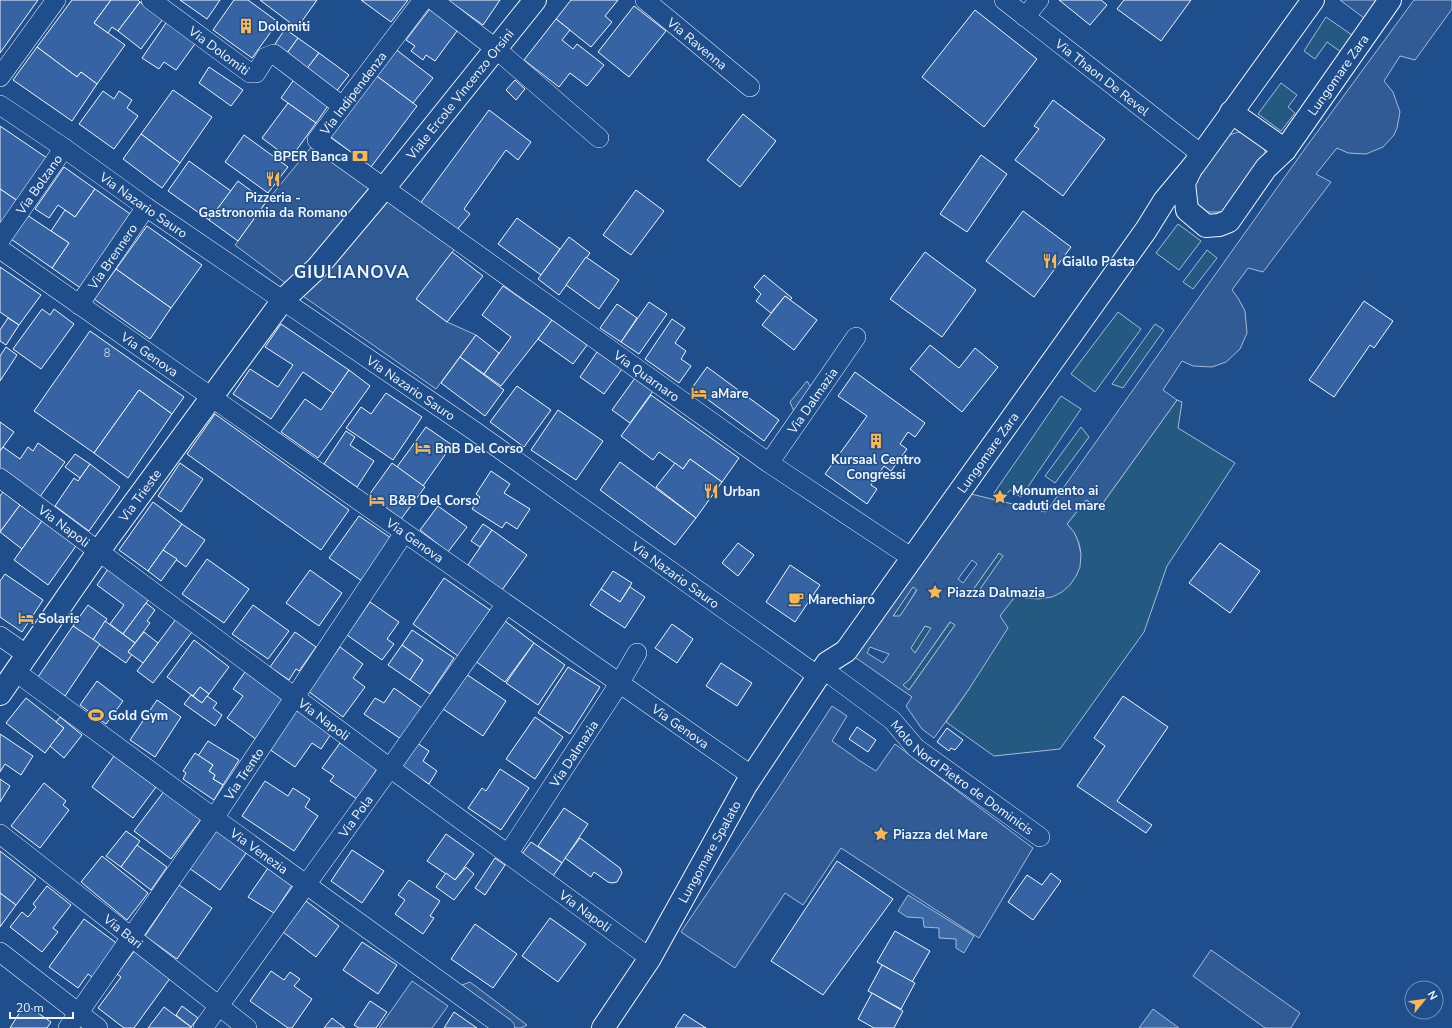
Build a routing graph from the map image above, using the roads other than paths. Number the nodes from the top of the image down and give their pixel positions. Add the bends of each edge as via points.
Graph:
1 (56, 0) edge
2 (151, 0) edge
3 (423, 0) edge
4 (433, 0) edge
5 (535, 0) edge
6 (645, 0) edge
7 (1004, 0) edge
8 (1039, 0) edge
9 (1313, 0) edge
10 (1390, 0) edge
11 (1025, 17) junction
12 (496, 49) junction
13 (0, 77) edge
14 (750, 87) dead end
15 (0, 105) edge
16 (342, 106) junction
17 (1231, 112) junction
18 (599, 138) dead end
19 (64, 148) junction
20 (1285, 150) junction
21 (1197, 159) junction
22 (385, 187) junction
23 (146, 207) junction
24 (1187, 210) junction
25 (1146, 230) junction
26 (0, 240) edge
27 (0, 249) edge
28 (290, 294) junction
29 (78, 305) junction
30 (856, 337) dead end
31 (211, 397) junction
32 (768, 463) junction
33 (0, 478) edge
34 (404, 533) junction
35 (98, 552) junction
36 (912, 558) junction
37 (506, 604) junction
38 (0, 636) edge
39 (637, 653) dead end
40 (21, 664) junction
41 (820, 673) junction
42 (619, 684) junction
43 (0, 694) edge
44 (295, 697) junction
45 (390, 768) junction
46 (752, 776) junction
47 (214, 818) junction
48 (0, 834) edge
49 (1040, 837) dead end
50 (508, 854) junction
51 (307, 885) junction
52 (132, 938) junction
53 (0, 952) edge
54 (650, 958) junction
55 (219, 1007) junction
56 (73, 1020) edge
57 (98, 1028) edge
58 (203, 1028) edge
59 (247, 1028) edge
60 (506, 1028) edge
61 (603, 1028) edge

1 - 13 street
2 - 16 street, Via Dolomiti via 250,73 256,73 266,57 274,54
3 - 16 street, Via Indipendenza
4 - 12 street
5 - 12 street, Viale Ercole Vincenzo Orsini
6 - 14 street, Via Ravenna
7 - 11 street, Via Thaon De Revel
8 - 11 street
9 - 17 street, Lungomare Zara
10 - 20 street, Lungomare Zara
11 - 21 street, Via Thaon De Revel
12 - 18 street
12 - 22 street, Viale Ercole Vincenzo Orsini
15 - 19 street, Via Nazario Sauro
16 - 22 street, Via Indipendenza via 318,140
17 - 20 street
17 - 21 street, Lungomare Zara
19 - 23 street, Via Nazario Sauro
19 - 26 street, Via Bolzano
20 - 24 street, Lungomare Zara via 1266,168 1229,221 1206,226
21 - 24 street, Lungomare Zara via 1184,183
21 - 25 street, Lungomare Zara via 1164,201
22 - 28 street, Viale Ercole Vincenzo Orsini via 317,268
22 - 32 street, Via Quarnaro
23 - 28 street, Via Nazario Sauro
23 - 29 street, Via Brennero
24 - 25 street, Lungomare Zara via 1168,214
25 - 36 street, Lungomare Zara
27 - 29 street, Via Genova
28 - 31 street, Via Trieste
28 - 41 street, Via Nazario Sauro via 473,430
29 - 31 street, Via Genova
30 - 32 street, Via Dalmazia
31 - 34 street, Via Genova
31 - 35 street, Via Trieste
32 - 36 street, Via Quarnaro
33 - 35 street, Via Napoli
34 - 37 street, Via Genova
34 - 44 street, Via Trento
35 - 40 street, Via Trieste
35 - 44 street, Via Napoli
36 - 41 street, Lungomare Zara via 846,651 827,663
37 - 42 street, Via Genova
37 - 45 street, Via Pola
38 - 40 street, Via Venezia
39 - 42 street, Via Dalmazia
40 - 43 street, Via Trieste
40 - 47 street, Via Venezia
41 - 46 street, Lungomare Spalato
41 - 49 street, Molo Nord Pietro de Dominicis via 887,716 916,748
42 - 46 street, Via Genova
42 - 50 street, Via Dalmazia
44 - 45 street, Via Napoli
44 - 47 street, Via Trento
45 - 50 street, Via Napoli
45 - 51 street, Via Pola
46 - 54 street, Lungomare Spalato
47 - 51 street, Via Venezia
47 - 52 street, Via Trento
48 - 52 street, Via Bari
50 - 54 street, Via Napoli
51 - 55 street, Via Pola
51 - 60 street, Via Venezia
52 - 55 street, Via Bari
52 - 56 street, Via Trento
53 - 56 street
54 - 61 street, Lungomare Spalato
55 - 58 street, Via Pola
55 - 59 street, Via Bari
56 - 57 street

